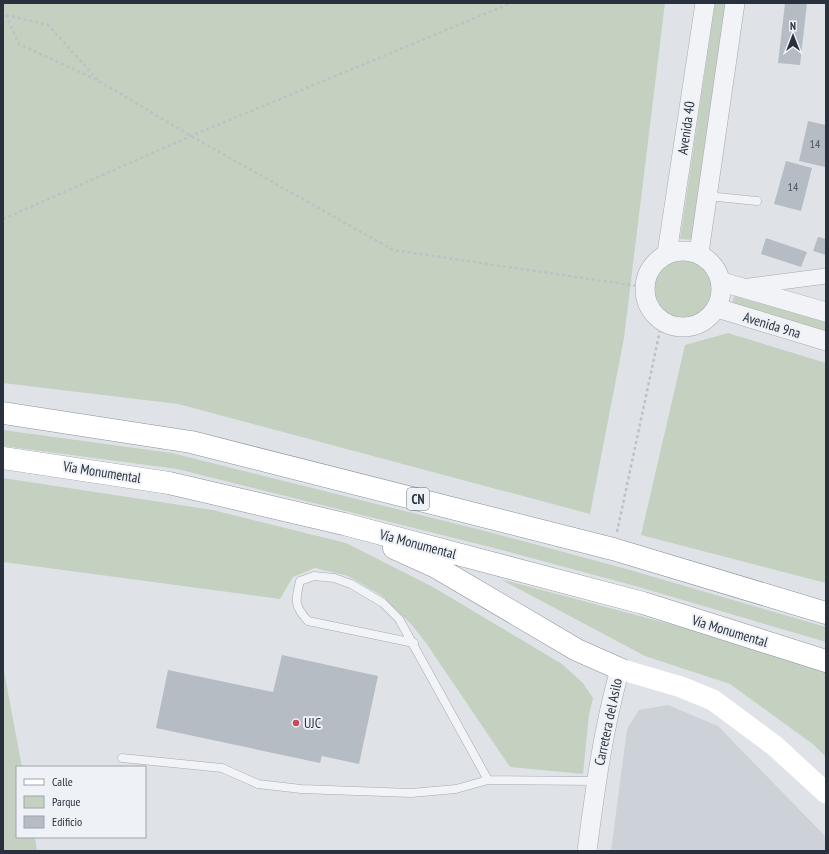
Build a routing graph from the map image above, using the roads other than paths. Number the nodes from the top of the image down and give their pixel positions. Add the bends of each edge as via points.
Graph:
1 (705, 3) edge
2 (735, 3) edge
3 (707, 196) junction
4 (757, 201) dead end
5 (667, 253) junction
6 (699, 253) junction
7 (826, 276) edge
8 (730, 285) junction
9 (717, 308) junction
10 (826, 312) edge
11 (826, 341) edge
12 (3, 413) edge
13 (3, 458) edge
14 (344, 524) junction
15 (826, 613) edge
16 (414, 643) junction
17 (826, 661) edge
18 (620, 669) junction
19 (122, 758) dead end
20 (488, 780) junction
21 (596, 780) junction
22 (826, 792) edge
23 (587, 851) edge

1 - 5 street, Avenida 40
2 - 3 street
3 - 4 lane
3 - 6 street
5 - 6 street via 683,250
5 - 9 street via 648,273 644,288 652,312 662,321 676,327 692,326 706,320
6 - 8 street via 710,260
7 - 8 street
8 - 9 street
8 - 10 street, Avenida 9na
9 - 11 street, Avenida 9na
12 - 15 highway, CN via 191,442 613,549
13 - 14 highway, Vía Monumental via 169,482
14 - 17 highway, Vía Monumental via 643,604
14 - 18 highway via 436,567 577,650
16 - 16 lane via 399,619 383,603 350,584 334,578 314,576 300,581 295,599 299,612 308,621
16 - 20 lane
18 - 21 street, Carretera del Asilo via 609,706
18 - 22 main road, Carretera del Asilo via 681,687 713,700 775,746
19 - 20 lane via 222,768 258,784 301,789 411,793 456,789
20 - 21 lane
21 - 23 street, Carretera del Asilo

